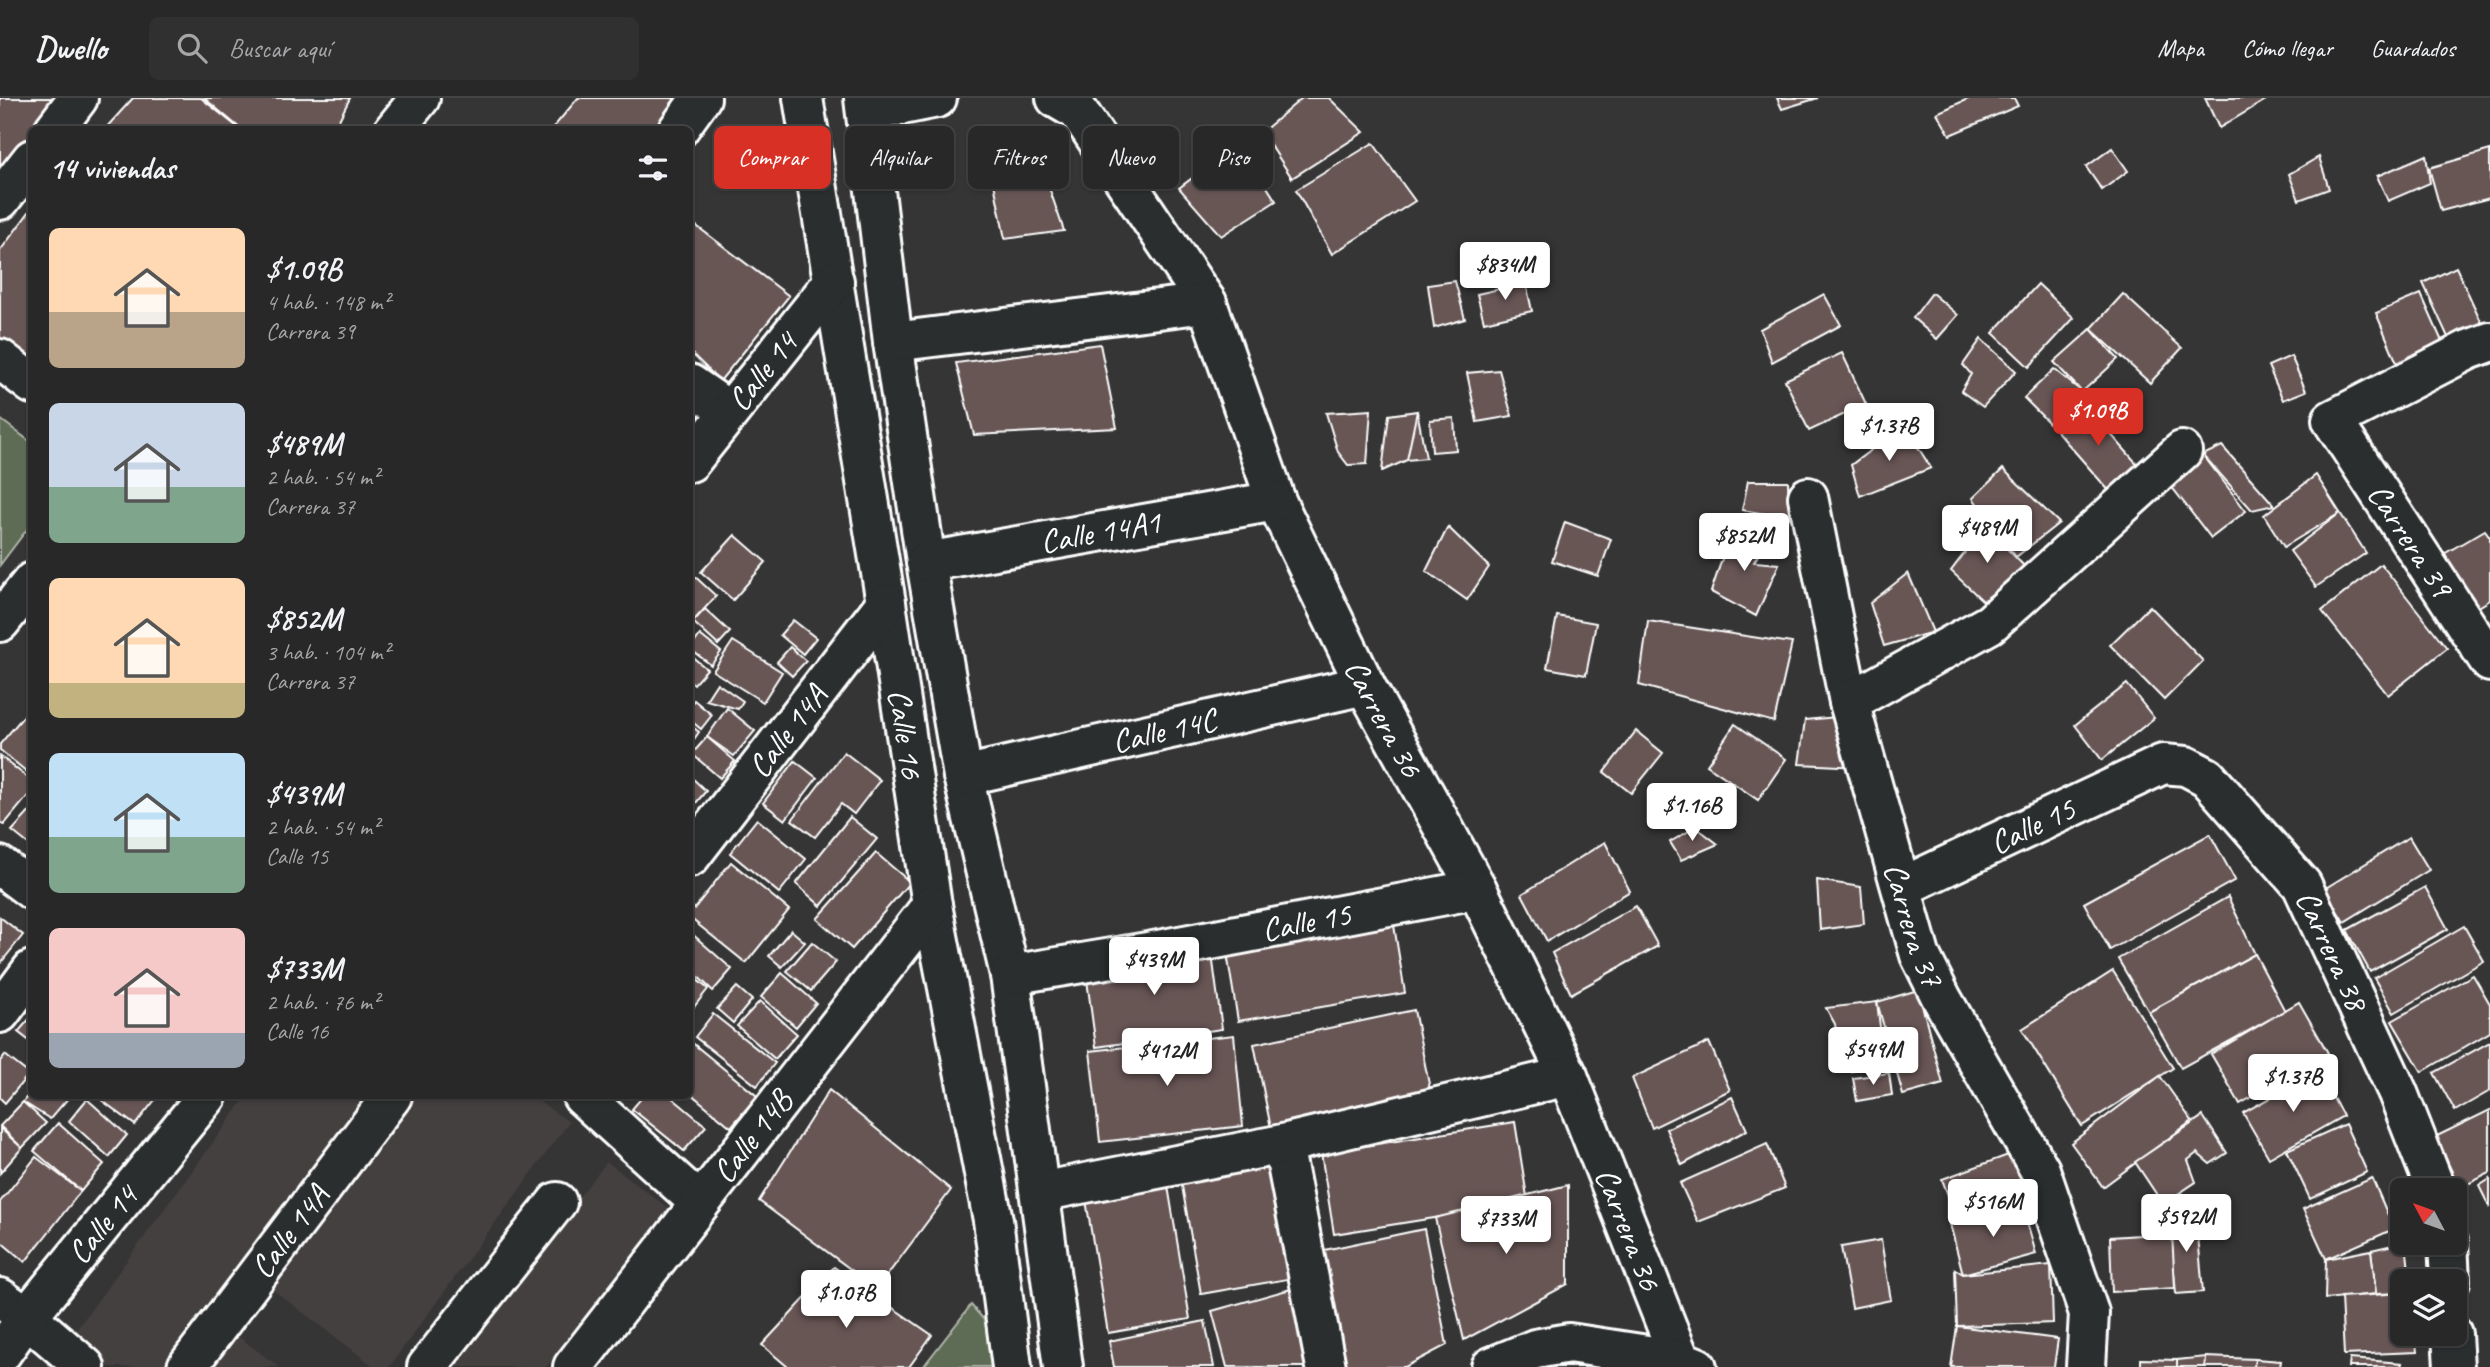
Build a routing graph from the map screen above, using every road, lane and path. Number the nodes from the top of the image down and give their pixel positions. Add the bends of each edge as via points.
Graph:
1 (78, 98) edge
2 (420, 98) edge
3 (701, 98) edge
4 (803, 98) edge
5 (937, 98) edge
6 (1056, 98) edge
7 (865, 105) edge
8 (57, 126) edge
9 (397, 126) edge
10 (681, 126) edge
11 (28, 164) edge
12 (0, 200) edge
13 (834, 281) junction
14 (1207, 303) junction
15 (893, 342) junction
16 (2490, 342) edge
17 (0, 359) edge
18 (28, 381) edge
19 (693, 386) edge
20 (729, 411) junction
21 (2182, 451) dead end
22 (693, 458) edge
23 (1808, 497) dead end
24 (1276, 501) junction
25 (926, 562) junction
26 (28, 587) edge
27 (886, 604) junction
28 (0, 622) edge
29 (2490, 662) edge
30 (1365, 685) junction
31 (1849, 702) junction
32 (2163, 764) joint
33 (963, 776) junction
34 (693, 853) edge
35 (0, 866) edge
36 (28, 887) edge
37 (1902, 887) junction
38 (1477, 889) junction
39 (932, 905) junction
40 (28, 975) edge
41 (1010, 975) junction
42 (0, 1013) edge
43 (1569, 1076) junction
44 (204, 1099) edge
45 (390, 1099) edge
46 (585, 1099) edge
47 (1283, 1144) junction
48 (2431, 1178) edge
49 (1040, 1192) junction
50 (557, 1202) dead end
51 (699, 1203) junction
52 (14, 1308) edge
53 (2453, 1346) edge
54 (0, 1355) edge
55 (1532, 1358) edge
56 (1689, 1363) edge
57 (85, 1367) edge
58 (187, 1367) edge
59 (427, 1367) edge
60 (573, 1367) edge
61 (1012, 1367) edge
62 (1063, 1367) edge
63 (1326, 1367) edge
64 (1491, 1367) edge
65 (2086, 1367) edge
66 (2454, 1367) edge

1 - 8 street
2 - 9 street
3 - 10 street
4 - 13 street, Calle 16
5 - 7 street
6 - 14 street, Carrera 36 via 1078,111
7 - 15 street, Calle 16
11 - 12 street
13 - 20 street, Calle 14
13 - 27 street, Calle 16
14 - 15 street
14 - 24 street, Carrera 36
15 - 25 street, Calle 16
16 - 29 street, Carrera 39 via 2332,420
17 - 18 street
19 - 20 street
20 - 22 street, Calle 14
21 - 31 street via 1990,624
23 - 31 street, Carrera 37
24 - 25 street, Calle 14A1
24 - 30 street, Carrera 36
25 - 33 street, Calle 16
26 - 28 street
27 - 34 street, Calle 14A
27 - 39 street, Calle 16
30 - 33 street, Calle 14C
30 - 38 street, Carrera 36
31 - 37 street, Carrera 37
32 - 37 street, Calle 15
32 - 48 street, Carrera 38 via 2186,766 2207,777 2302,885 2398,1093
33 - 41 street, Calle 16
35 - 36 street
37 - 65 street, Carrera 37 via 1920,955 2040,1170 2089,1313
38 - 41 street, Calle 15
38 - 43 street, Carrera 36
39 - 51 street, Calle 14B
39 - 61 street, Calle 16 via 993,1220
40 - 42 street
41 - 49 street, Calle 16
43 - 47 street
43 - 56 street, Carrera 36
44 - 52 street, Calle 14
45 - 58 street, Calle 14A
46 - 51 street
47 - 49 street
47 - 63 street
49 - 62 street, Calle 16
50 - 59 street
51 - 60 street, Calle 14B
52 - 54 street, Calle 14
52 - 57 street
53 - 66 street
55 - 56 street via 1569,1343
55 - 64 street

